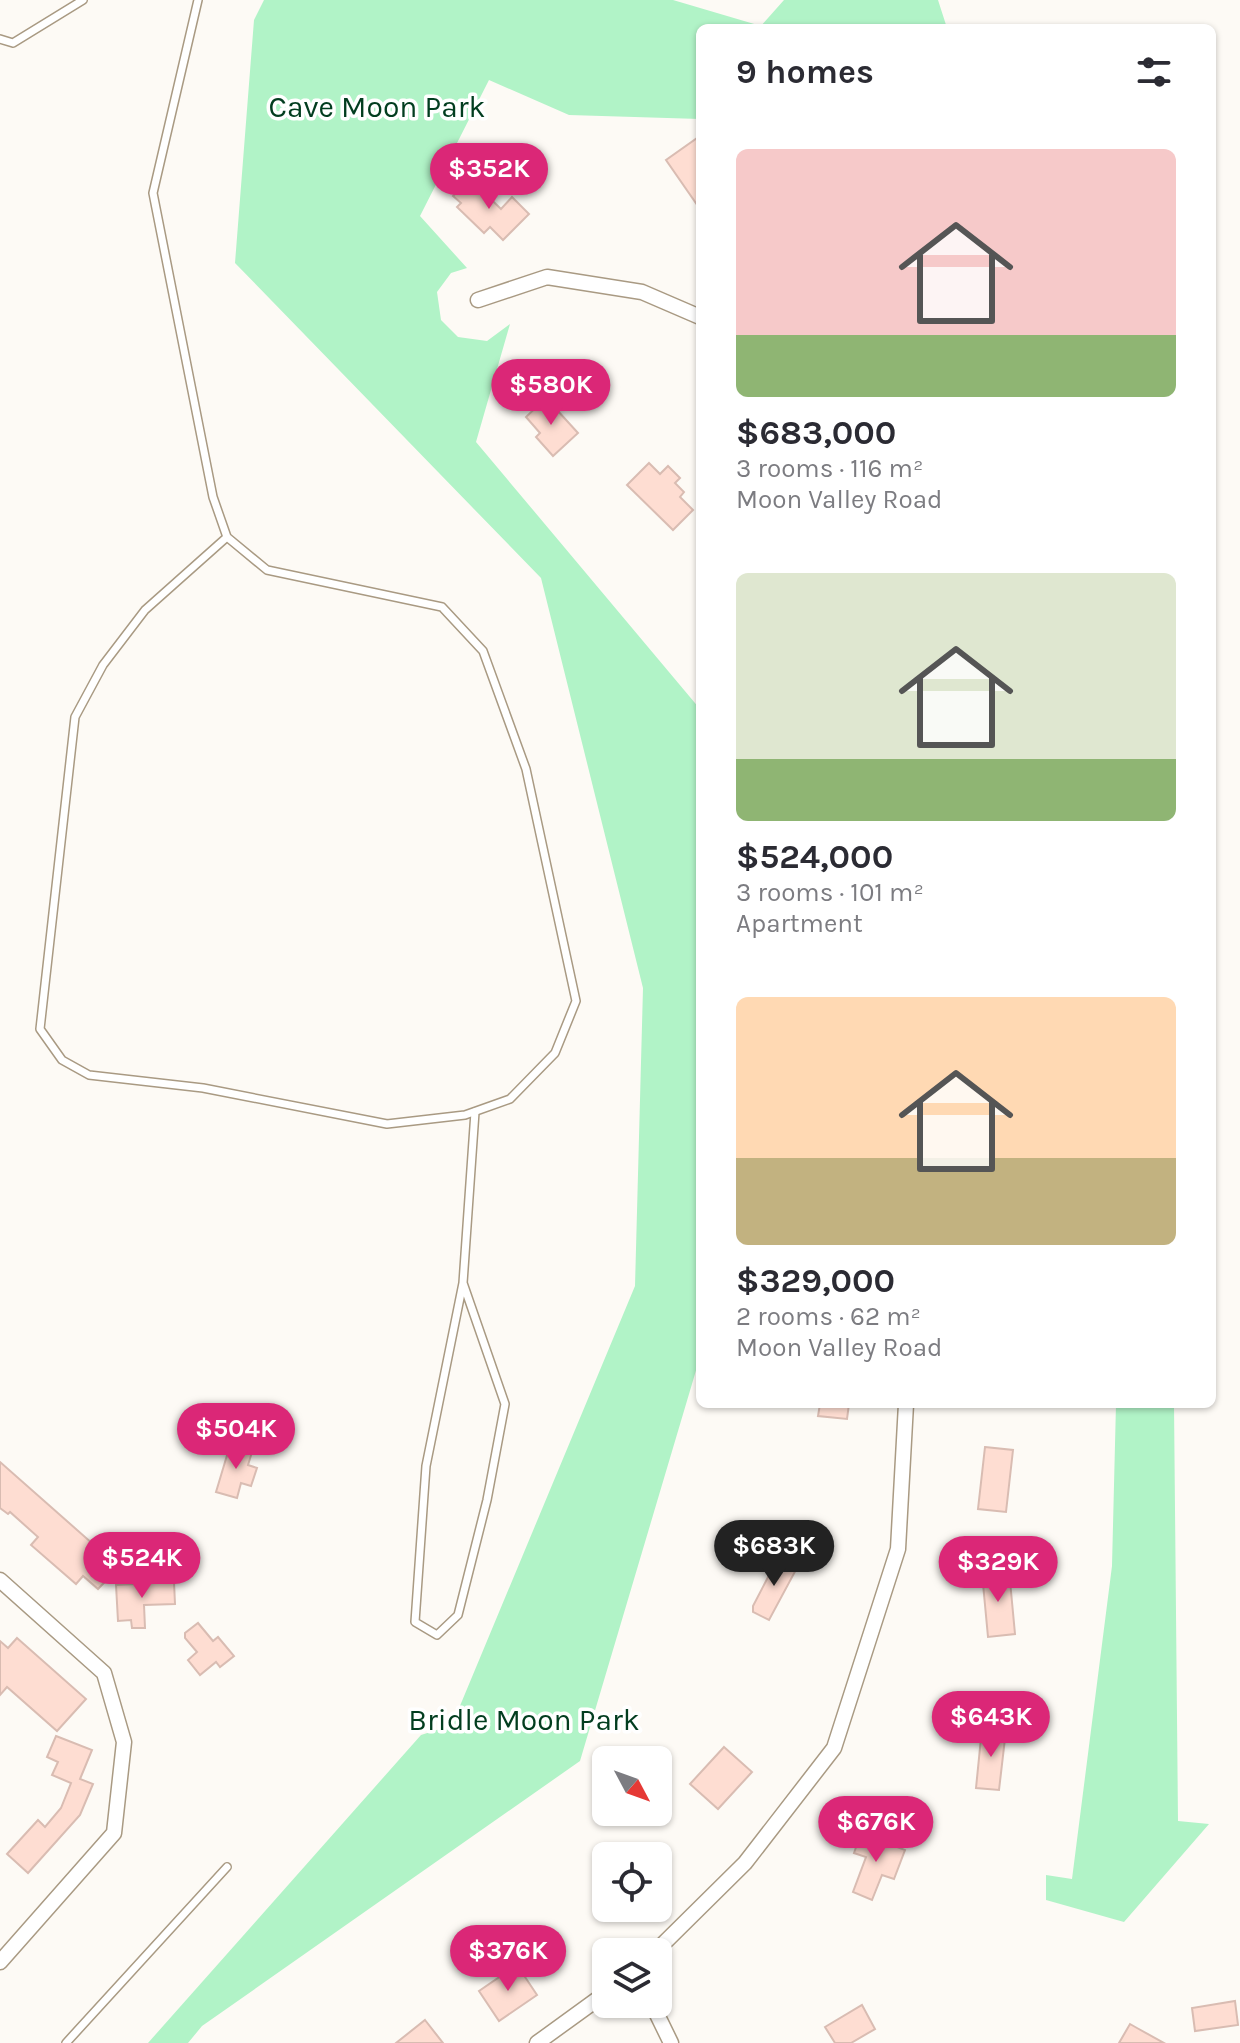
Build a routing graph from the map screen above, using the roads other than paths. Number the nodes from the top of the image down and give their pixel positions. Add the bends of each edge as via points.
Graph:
1 (83, 0) edge
2 (198, 0) edge
3 (0, 39) edge
4 (478, 300) dead end
5 (696, 315) edge
6 (227, 537) junction
7 (475, 1112) junction
8 (463, 1283) junction
9 (906, 1408) edge
10 (0, 1580) edge
11 (227, 1867) dead end
12 (669, 1938) edge
13 (0, 1962) edge
14 (592, 2003) edge
15 (659, 2018) edge
16 (66, 2043) edge
17 (537, 2043) edge
18 (671, 2043) edge

1 - 3 lane via 13,43
2 - 6 lane via 153,193 213,497
4 - 5 street via 547,277 642,292
6 - 7 lane via 267,570 442,607 483,651 526,769 576,1001 555,1053 510,1099
6 - 7 lane via 145,610 103,665 75,717 40,1029 62,1060 89,1075 203,1088 387,1124
7 - 8 lane
8 - 8 lane via 505,1404 458,1615 437,1635 415,1622 426,1466
9 - 12 street via 898,1549 834,1748 745,1863
10 - 13 street via 104,1673 124,1742 114,1833
11 - 16 lane
14 - 17 street
15 - 18 street

